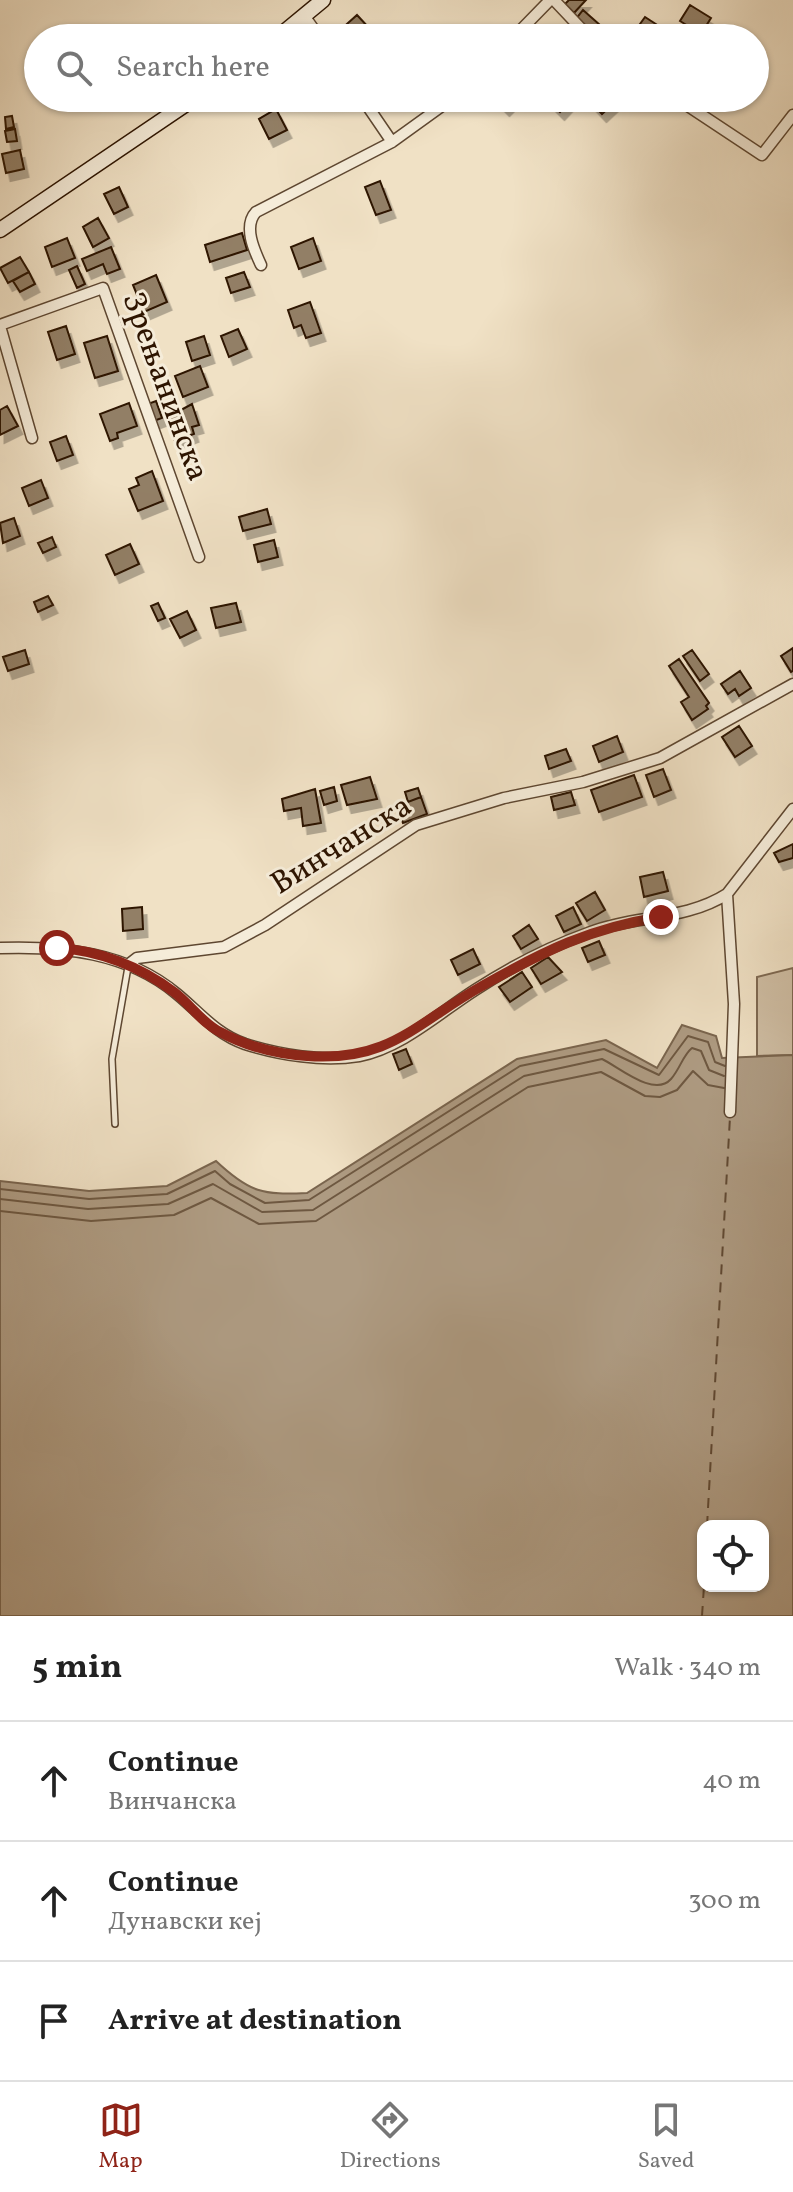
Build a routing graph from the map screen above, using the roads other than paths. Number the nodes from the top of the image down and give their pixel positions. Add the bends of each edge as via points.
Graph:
1 (323, 0) edge
2 (552, 0) edge
3 (305, 17) junction
4 (296, 24) edge
5 (310, 24) edge
6 (527, 24) edge
7 (576, 24) edge
8 (174, 112) edge
9 (372, 112) edge
10 (434, 112) edge
11 (697, 112) edge
12 (793, 115) edge
13 (392, 142) junction
14 (0, 230) edge
15 (261, 265) dead end
16 (0, 325) edge
17 (32, 438) dead end
18 (199, 557) dead end
19 (793, 684) edge
20 (793, 809) edge
21 (727, 894) junction
22 (0, 948) edge
23 (128, 965) junction
24 (730, 1112) dead end
25 (115, 1124) dead end

1 - 3 street
2 - 6 street
2 - 7 street
3 - 4 street
3 - 5 street
8 - 14 street
9 - 13 street
10 - 13 street
11 - 12 street via 762,155
13 - 15 street via 256,212 250,231
16 - 17 street, Зрењанинска
16 - 18 street, Зрењанинска via 103,288
19 - 23 street, Винчанска via 660,758 416,825 224,947 137,958
20 - 21 street
21 - 23 street via 694,910 583,934 479,988 407,1035 357,1056 304,1056 241,1042 217,1031 175,992
21 - 24 street via 734,1004
22 - 23 street via 67,948
23 - 25 lane via 112,1059

